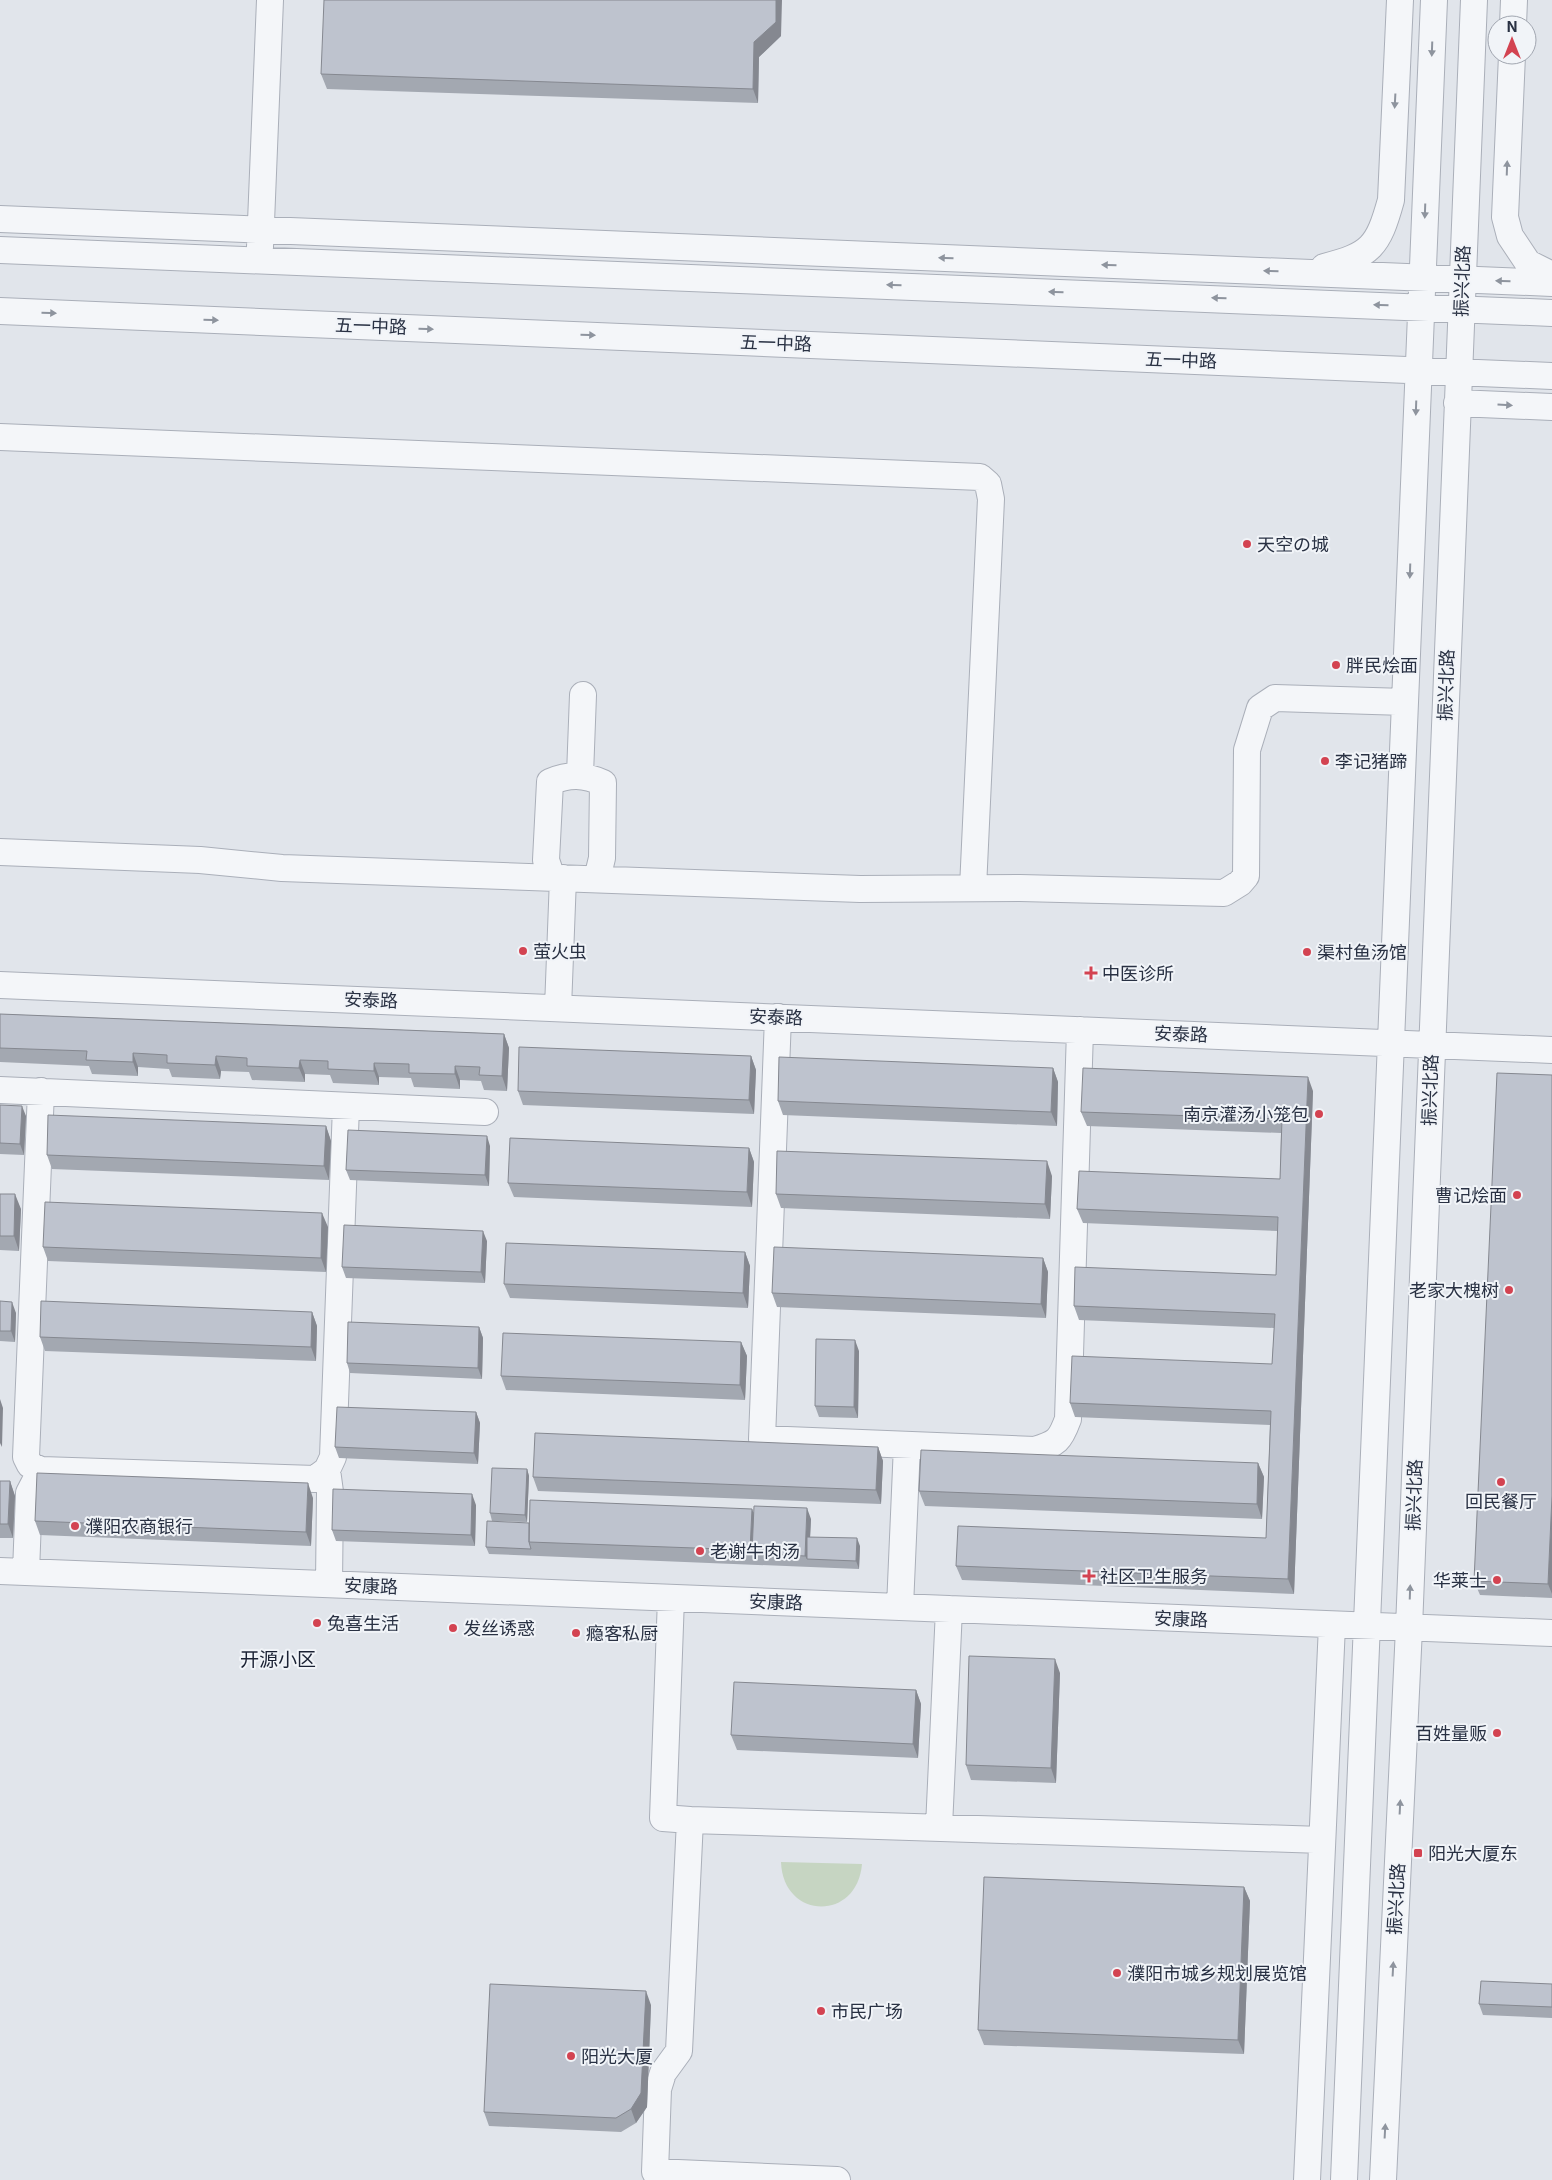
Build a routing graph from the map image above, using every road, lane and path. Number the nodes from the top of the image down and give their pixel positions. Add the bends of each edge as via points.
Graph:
1 (270, 0) edge
2 (1400, 0) edge
3 (1434, 0) edge
4 (1474, 0) edge
5 (1514, 0) edge
6 (1513, 15) edge
7 (1512, 65) edge
8 (0, 219) edge
9 (261, 230) junction
10 (0, 250) edge
11 (260, 259) junction
12 (1302, 273) junction
13 (1552, 275) edge
14 (1422, 278) junction
15 (1462, 280) junction
16 (1552, 283) edge
17 (1421, 307) junction
18 (1461, 309) junction
19 (0, 311) edge
20 (1552, 312) edge
21 (1418, 370) junction
22 (1459, 372) junction
23 (1552, 376) edge
24 (1457, 403) junction
25 (1552, 407) edge
26 (0, 436) edge
27 (582, 695) dead end
28 (1404, 702) junction
29 (580, 775) junction
30 (0, 852) edge
31 (558, 878) junction
32 (597, 880) junction
33 (973, 888) junction
34 (0, 985) edge
35 (558, 1008) junction
36 (778, 1018) junction
37 (1080, 1030) junction
38 (1390, 1043) junction
39 (1432, 1045) junction
40 (1552, 1050) edge
41 (0, 1090) edge
42 (41, 1091) junction
43 (346, 1106) junction
44 (485, 1112) dead end
45 (907, 1445) junction
46 (41, 1470) junction
47 (327, 1470) junction
48 (0, 1571) edge
49 (26, 1572) junction
50 (329, 1584) junction
51 (671, 1598) junction
52 (900, 1607) junction
53 (949, 1609) junction
54 (1332, 1624) junction
55 (1367, 1626) junction
56 (1408, 1628) junction
57 (1552, 1633) edge
58 (690, 1820) junction
59 (939, 1827) junction
60 (1322, 1840) junction
61 (805, 2179) edge
62 (837, 2180) edge
63 (1307, 2180) edge
64 (1344, 2180) edge
65 (1383, 2180) edge

1 - 9 street
2 -> 12 street via 1391,200 1383,231 1364,254
3 -> 14 street
4 - 15 street, 振兴北路
5 - 6 street
13 -> 7 street via 1528,263 1510,236 1505,217
8 - 9 street
9 - 11 street
12 -> 9 street
10 - 11 street
17 -> 11 street
12 - 14 street
14 - 15 street
14 - 17 street
16 -> 15 street
15 - 18 street, 振兴北路
17 - 18 street
17 - 21 street
18 - 20 street
18 - 22 street, 振兴北路
19 -> 21 street, 五一中路
21 - 22 street, 五一中路
21 -> 28 street
22 - 23 street, 五一中路
22 - 24 street, 振兴北路
24 -> 25 street
24 - 39 street, 振兴北路
26 - 33 street via 980,477 988,484 991,499
27 - 29 street
28 - 33 street via 1275,698 1260,708 1247,750 1246,876 1224,893
28 - 38 street
29 - 31 street via 564,776 550,782 546,860
29 - 32 street via 603,783 602,858
30 - 31 street via 200,860 282,868
31 - 32 street
31 - 35 street
32 - 33 street via 860,889
34 - 35 street, 安泰路
35 - 36 street, 安泰路
36 - 37 street, 安泰路
36 - 45 street via 762,1439
37 - 38 street, 安泰路
37 - 45 street via 1068,1418 1062,1436 1054,1444 1035,1450
38 - 39 street, 安泰路
38 - 55 street
39 - 40 street, 安泰路
56 -> 39 street, 振兴北路
41 - 42 street
42 - 43 street
42 - 46 street via 26,1457 30,1465
43 - 44 street
43 - 47 street via 333,1456
45 - 52 street
46 - 47 street via 315,1479
46 - 49 street via 28,1493
47 - 50 street via 330,1492
48 - 49 street, 安康路
49 - 50 street, 安康路
50 - 51 street, 安康路
51 - 52 street, 安康路
51 - 58 street via 663,1818
52 - 53 street, 安康路
53 - 54 street, 安康路
53 - 59 street
54 - 55 street, 安康路
54 - 60 street
55 - 56 street, 安康路
55 - 64 street
56 - 57 street, 安康路
65 -> 56 street, 振兴北路
58 - 59 street
58 - 61 street via 679,2050 663,2073 658,2089 655,2172
59 - 60 street
60 - 63 street
61 - 62 street

